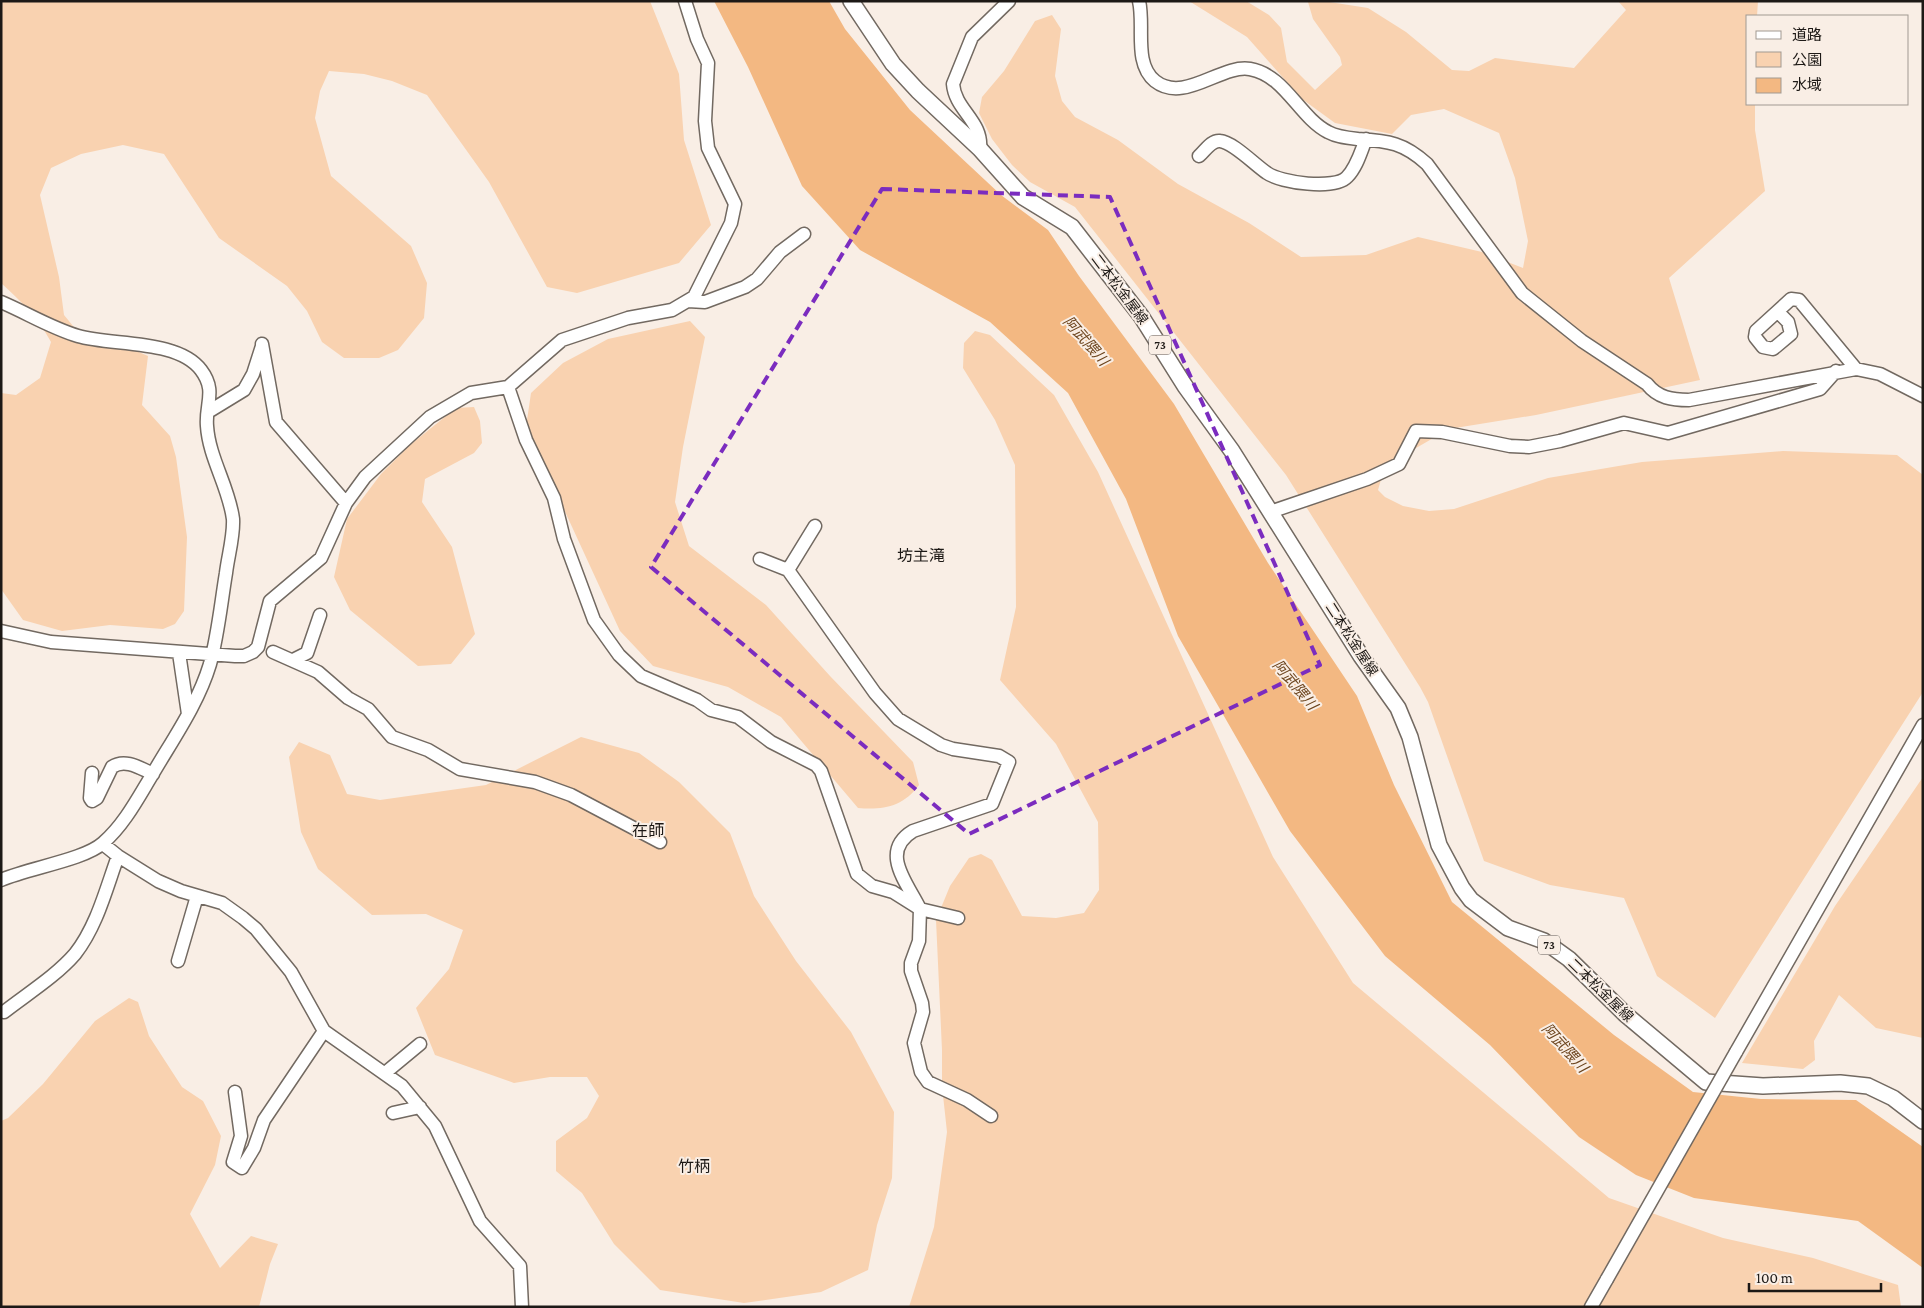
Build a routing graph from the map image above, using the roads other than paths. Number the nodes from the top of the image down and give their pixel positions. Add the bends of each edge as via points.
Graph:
1 (685, 1) edge
2 (851, 1) edge
3 (1009, 1) edge
4 (1139, 1) edge
5 (1366, 139) junction
6 (980, 149) junction
7 (1199, 156) dead end
8 (804, 234) dead end
9 (688, 301) junction
10 (1, 302) edge
11 (1778, 312) dead end
12 (1856, 369) junction
13 (1836, 371) junction
14 (508, 387) junction
15 (1923, 396) edge
16 (208, 412) junction
17 (346, 503) junction
18 (1270, 512) junction
19 (816, 526) dead end
20 (760, 560) dead end
21 (788, 570) junction
22 (320, 614) dead end
23 (1, 630) edge
24 (273, 652) dead end
25 (179, 653) junction
26 (212, 654) junction
27 (293, 660) junction
28 (188, 714) junction
29 (1923, 725) edge
30 (92, 772) dead end
31 (153, 774) junction
32 (660, 842) dead end
33 (103, 844) junction
34 (118, 856) junction
35 (1, 880) edge
36 (197, 896) junction
37 (920, 909) junction
38 (958, 918) dead end
39 (178, 962) dead end
40 (4, 1012) dead end
41 (324, 1031) junction
42 (420, 1044) dead end
43 (385, 1073) junction
44 (235, 1092) dead end
45 (420, 1108) junction
46 (393, 1113) dead end
47 (991, 1116) dead end
48 (1923, 1122) edge
49 (522, 1307) edge
50 (1591, 1307) edge

1 - 9 street via 708,63 705,121 708,148 736,204 716,256 694,297
2 - 6 main road, 二本松金屋線 / 73 via 893,64 918,92
3 - 6 street via 972,37 953,84 960,103 977,126
4 - 5 street via 1142,54 1148,73 1156,82 1170,87 1187,87 1237,70 1256,70 1272,78 1312,122 1325,131
5 - 7 street via 1347,178 1327,185 1269,175 1221,141 1214,141
5 - 13 street via 1407,147 1417,155 1427,164 1522,293 1655,393 1678,400 1698,398
6 - 18 main road, 二本松金屋線 / 73 via 1023,197 1072,227 1141,316
8 - 9 street via 791,241 757,279 745,286 705,302
9 - 14 street via 672,310 628,318 562,340
10 - 16 street via 79,336 162,349 186,358 201,370 208,383 211,392
11 - 12 street via 1791,299 1799,300
12 - 13 street
12 - 15 street via 1880,374
13 - 18 street via 1820,389 1668,433 1624,423 1529,447 1416,430 1399,464 1367,479
14 - 17 street via 471,394 430,417 365,477
14 - 37 street via 522,431 554,498 564,539 594,620 619,656 641,676 711,710 738,716 771,742 816,764 826,782 857,874 872,886 893,892
16 - 17 street via 244,390 253,374 262,344 276,422
16 - 26 street via 206,426 233,527
17 - 26 street via 321,558 270,601 258,647 244,656
18 - 48 main road, 二本松金屋線 / 73 via 1360,656 1398,708 1410,737 1439,845 1471,900 1508,928 1544,941 1569,959 1625,1014 1706,1082 1763,1086 1868,1086 1893,1098
19 - 21 street
20 - 21 street
21 - 37 street via 875,693 898,719 941,745 999,756 1009,762 992,804 904,836 898,847 900,874
22 - 27 street via 306,653
23 - 25 street via 51,642
24 - 27 street
25 - 26 street
25 - 28 street
26 - 28 street via 202,686
27 - 32 street via 318,672 348,698 368,710 392,737 428,750 460,769 535,782 571,795
28 - 31 street
29 - 50 street, bridge
30 - 31 street via 92,801 97,798 112,766 116,764 126,763
31 - 33 street via 126,818
33 - 34 street
33 - 35 street
34 - 36 street via 158,881
34 - 40 street via 92,927 76,952
36 - 39 street
36 - 41 street via 222,903 239,922 256,929 291,972
37 - 38 street
37 - 47 street via 919,941 911,971 923,1012 914,1042 921,1072 928,1082 968,1100
41 - 43 street
41 - 44 street via 264,1120 254,1148 242,1168 233,1162 240,1136
42 - 43 street
43 - 45 street via 402,1086
45 - 46 street
45 - 49 street via 446,1146 480,1221 520,1266

